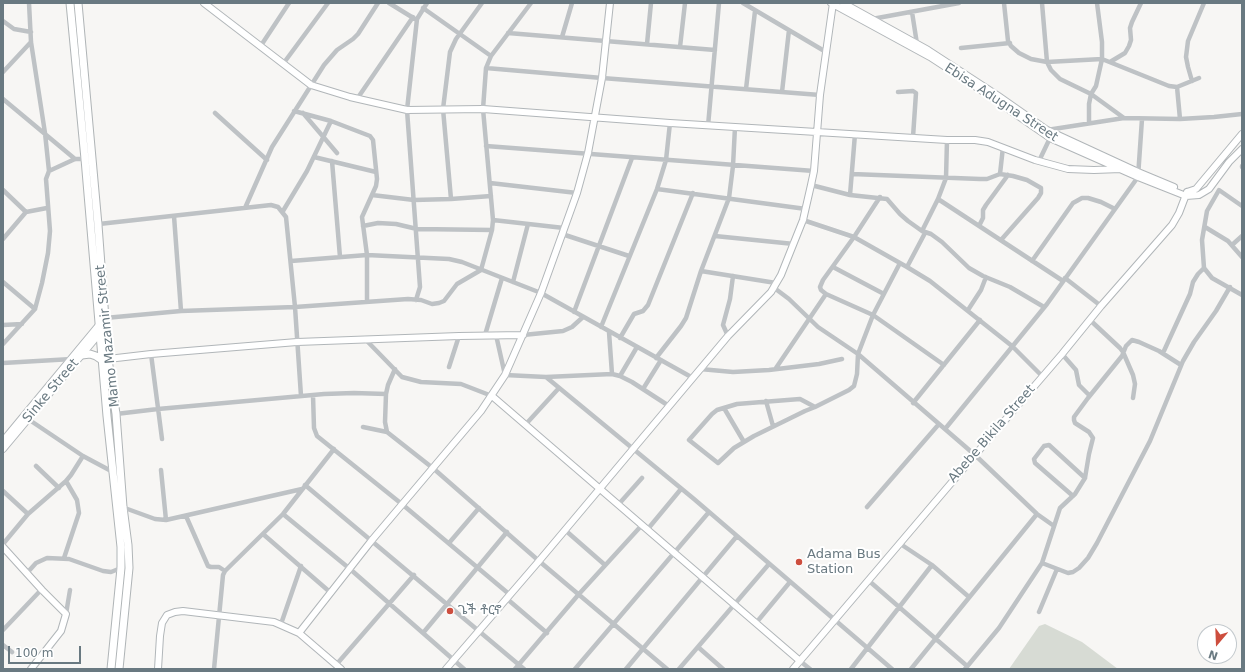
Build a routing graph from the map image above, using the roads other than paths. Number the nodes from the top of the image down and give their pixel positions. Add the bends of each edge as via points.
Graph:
1 (29, 3) edge
2 (70, 3) edge
3 (78, 3) edge
4 (204, 3) edge
5 (289, 3) edge
6 (328, 3) edge
7 (378, 3) edge
8 (389, 3) edge
9 (427, 3) edge
10 (482, 3) edge
11 (531, 3) edge
12 (572, 3) edge
13 (610, 3) edge
14 (651, 3) edge
15 (685, 3) edge
16 (719, 3) edge
17 (743, 3) edge
18 (832, 3) edge
19 (843, 3) edge
20 (946, 3) edge
21 (959, 3) edge
22 (1004, 3) edge
23 (1042, 3) edge
24 (1097, 3) edge
25 (1141, 3) edge
26 (1204, 3) edge
27 (952, 5) junction
28 (423, 8) junction
29 (755, 10) junction
30 (912, 12) junction
31 (415, 18) junction
32 (872, 19) junction
33 (3, 22) edge
34 (790, 30) junction
35 (31, 32) junction
36 (508, 33) junction
37 (459, 34) junction
38 (562, 37) junction
39 (606, 40) junction
40 (31, 42) junction
41 (1010, 43) junction
42 (647, 44) junction
43 (917, 44) junction
44 (260, 47) junction
45 (680, 47) junction
46 (961, 48) dead end
47 (715, 50) junction
48 (826, 52) junction
49 (491, 56) junction
50 (1102, 59) junction
51 (1047, 62) junction
52 (1110, 62) junction
53 (282, 64) junction
54 (486, 68) junction
55 (3, 72) edge
56 (602, 78) junction
57 (1199, 78) dead end
58 (1192, 81) junction
59 (311, 85) junction
60 (711, 87) junction
61 (1177, 87) junction
62 (746, 89) junction
63 (782, 92) junction
64 (898, 92) dead end
65 (1091, 94) junction
66 (820, 95) junction
67 (3, 99) edge
68 (357, 99) junction
69 (483, 109) junction
70 (407, 110) junction
71 (443, 110) junction
72 (294, 111) junction
73 (214, 113) dead end
74 (303, 113) junction
75 (1242, 114) edge
76 (595, 118) junction
77 (1124, 118) junction
78 (1142, 119) junction
79 (1180, 119) junction
80 (331, 121) junction
81 (1090, 122) junction
82 (670, 123) junction
83 (708, 126) junction
84 (735, 127) junction
85 (1047, 130) junction
86 (816, 132) junction
87 (1040, 132) junction
88 (45, 133) junction
89 (855, 134) junction
90 (1242, 134) edge
91 (323, 137) junction
92 (913, 137) junction
93 (1050, 138) junction
94 (947, 140) junction
95 (486, 146) junction
96 (1003, 147) junction
97 (1242, 149) edge
98 (337, 153) dead end
99 (588, 153) junction
100 (314, 157) junction
101 (632, 158) junction
102 (89, 159) junction
103 (75, 160) junction
104 (267, 160) junction
105 (666, 160) junction
106 (332, 161) junction
107 (1039, 161) junction
108 (733, 166) junction
109 (1121, 169) junction
110 (49, 171) junction
111 (814, 171) junction
112 (376, 172) junction
113 (852, 174) junction
114 (1000, 174) junction
115 (1138, 174) junction
116 (1008, 175) junction
117 (946, 178) junction
118 (490, 183) junction
119 (811, 185) junction
120 (657, 188) junction
121 (3, 190) edge
122 (577, 193) junction
123 (693, 194) junction
124 (1186, 194) junction
125 (372, 195) junction
126 (491, 196) junction
127 (850, 196) junction
128 (880, 197) junction
129 (728, 198) junction
130 (451, 199) junction
131 (938, 199) junction
132 (414, 200) junction
133 (1242, 206) edge
134 (47, 208) junction
135 (245, 208) junction
136 (806, 209) junction
137 (1115, 209) junction
138 (283, 211) junction
139 (26, 212) junction
140 (174, 216) junction
141 (493, 220) junction
142 (803, 220) junction
143 (528, 224) junction
144 (90, 225) junction
145 (98, 225) junction
146 (362, 226) junction
147 (979, 226) junction
148 (1205, 227) junction
149 (417, 229) junction
150 (492, 230) junction
151 (563, 231) junction
152 (924, 232) junction
153 (715, 236) junction
154 (1242, 236) edge
155 (854, 237) junction
156 (3, 238) edge
157 (1001, 240) junction
158 (794, 244) junction
159 (1232, 245) junction
160 (599, 246) junction
161 (367, 255) junction
162 (629, 256) junction
163 (340, 257) junction
164 (1242, 257) edge
165 (418, 258) junction
166 (291, 261) junction
167 (1032, 261) junction
168 (900, 263) junction
169 (833, 267) junction
170 (907, 267) junction
171 (1204, 268) junction
172 (481, 270) junction
173 (701, 271) junction
174 (733, 276) junction
175 (986, 277) junction
176 (502, 278) junction
177 (1064, 280) junction
178 (3, 282) edge
179 (513, 282) junction
180 (775, 285) junction
181 (1230, 287) junction
182 (541, 293) junction
183 (826, 294) junction
184 (884, 294) junction
185 (1242, 295) edge
186 (416, 300) junction
187 (367, 302) junction
188 (1101, 306) junction
189 (295, 307) junction
190 (1044, 307) junction
191 (34, 309) junction
192 (968, 310) junction
193 (181, 311) junction
194 (574, 312) junction
195 (873, 315) junction
196 (583, 317) junction
197 (810, 319) junction
198 (980, 320) junction
199 (1090, 320) junction
200 (22, 324) junction
201 (3, 325) edge
202 (103, 326) junction
203 (601, 327) junction
204 (609, 332) junction
205 (485, 335) junction
206 (496, 335) junction
207 (523, 335) junction
208 (459, 336) junction
209 (728, 336) junction
210 (364, 338) junction
211 (620, 338) junction
212 (297, 342) junction
213 (3, 344) edge
214 (1012, 346) junction
215 (637, 347) junction
216 (1123, 352) junction
217 (1163, 353) junction
218 (151, 354) junction
219 (858, 354) junction
220 (1062, 354) junction
221 (77, 358) junction
222 (656, 358) junction
223 (842, 359) dead end
224 (105, 360) junction
225 (661, 360) junction
226 (3, 363) edge
227 (944, 365) junction
228 (1181, 365) junction
229 (449, 367) dead end
230 (776, 368) junction
231 (395, 369) junction
232 (700, 369) junction
233 (612, 374) junction
234 (505, 376) junction
235 (620, 376) junction
236 (1042, 376) junction
237 (546, 377) junction
238 (693, 378) junction
239 (559, 388) junction
240 (643, 389) junction
241 (386, 394) junction
242 (313, 395) junction
243 (301, 396) junction
244 (492, 396) junction
245 (1089, 396) junction
246 (1133, 398) dead end
247 (766, 401) junction
248 (913, 403) junction
249 (669, 406) junction
250 (815, 407) junction
251 (724, 408) junction
252 (158, 409) junction
253 (116, 414) junction
254 (28, 419) junction
255 (526, 424) junction
256 (939, 424) junction
257 (363, 426) dead end
258 (773, 426) junction
259 (945, 429) junction
260 (387, 432) junction
261 (4, 437) edge
262 (162, 438) dead end
263 (744, 442) junction
264 (634, 448) junction
265 (3, 449) edge
266 (334, 449) junction
267 (975, 455) junction
268 (84, 456) junction
269 (36, 466) dead end
270 (434, 469) junction
271 (161, 470) dead end
272 (112, 472) junction
273 (642, 478) dead end
274 (1085, 478) junction
275 (66, 481) junction
276 (304, 487) junction
277 (59, 488) junction
278 (600, 488) junction
279 (682, 489) junction
280 (3, 490) edge
281 (1073, 496) junction
282 (403, 505) junction
283 (618, 505) junction
284 (120, 508) junction
285 (479, 508) junction
286 (867, 508) dead end
287 (709, 512) junction
288 (28, 514) junction
289 (283, 514) junction
290 (1037, 514) junction
291 (186, 516) junction
292 (166, 520) junction
293 (642, 525) junction
294 (1054, 526) junction
295 (565, 530) junction
296 (647, 530) junction
297 (508, 532) junction
298 (263, 534) junction
299 (737, 536) junction
300 (372, 540) junction
301 (448, 543) junction
302 (899, 543) junction
303 (3, 544) edge
304 (3, 547) edge
305 (674, 553) junction
306 (64, 558) junction
307 (539, 561) junction
308 (1042, 563) junction
309 (769, 564) junction
310 (301, 566) junction
311 (606, 566) junction
312 (932, 566) junction
313 (121, 568) junction
314 (478, 568) junction
315 (350, 569) junction
316 (1057, 569) junction
317 (225, 571) junction
318 (27, 573) junction
319 (414, 576) junction
320 (702, 578) junction
321 (868, 580) junction
322 (790, 582) junction
323 (41, 590) junction
324 (70, 590) dead end
325 (332, 592) junction
326 (579, 594) junction
327 (508, 596) junction
328 (970, 597) junction
329 (390, 604) junction
330 (448, 604) junction
331 (734, 604) junction
332 (899, 608) junction
333 (1039, 612) dead end
334 (66, 614) junction
335 (218, 616) junction
336 (835, 620) junction
337 (756, 623) junction
338 (281, 624) junction
339 (614, 624) junction
340 (3, 630) edge
341 (479, 630) junction
342 (299, 633) junction
343 (423, 633) junction
344 (547, 633) junction
345 (935, 639) junction
346 (3, 646) edge
347 (698, 647) junction
348 (868, 648) junction
349 (643, 649) junction
350 (12, 652) dead end
351 (454, 660) junction
352 (800, 661) junction
353 (339, 667) edge
354 (517, 667) edge
355 (966, 668) edge
356 (31, 669) edge
357 (111, 669) edge
358 (118, 669) edge
359 (158, 669) edge
360 (214, 669) edge
361 (446, 669) edge
362 (464, 669) edge
363 (524, 669) edge
364 (575, 669) edge
365 (626, 669) edge
366 (666, 669) edge
367 (679, 669) edge
368 (723, 669) edge
369 (793, 669) edge
370 (810, 669) edge
371 (851, 669) edge
372 (892, 669) edge
373 (911, 669) edge

1 - 35 street
2 - 102 main road, Mamo Mazamir Street
3 - 102 main road, Mamo Mazamir Street
4 - 44 street
5 - 44 street
6 - 53 street
7 - 59 street via 358,34 328,58
8 - 31 street
9 - 28 street
10 - 37 street
11 - 36 street
12 - 38 street
13 - 39 street
14 - 42 street
15 - 45 street
16 - 47 street
17 - 29 street
18 - 48 street
18 - 87 street, Ebisa Adugna Street via 930,57
19 - 32 street, Ebisa Adugna Street
20 - 27 street
21 - 27 street
22 - 41 street
23 - 51 street
24 - 50 street
25 - 52 street via 1130,28 1129,46 1125,53
26 - 58 street via 1188,41 1187,62
27 - 30 street
28 - 31 street
28 - 37 street
29 - 34 street
29 - 62 street
30 - 32 street
30 - 43 street
31 - 68 street
31 - 70 street
32 - 43 street, Ebisa Adugna Street
33 - 35 street via 14,29
34 - 48 street
34 - 63 street
35 - 40 street
36 - 38 street
36 - 49 street
37 - 49 street
37 - 71 street via 450,52
38 - 39 street
39 - 42 street
39 - 56 street
40 - 55 street
40 - 88 street
41 - 46 street
41 - 51 street via 1019,53 1031,59
42 - 45 street
43 - 85 street, Ebisa Adugna Street via 968,75
44 - 53 street
45 - 47 street
47 - 60 street
48 - 66 street
49 - 54 street
50 - 51 street
50 - 52 street
50 - 65 street via 1096,86
51 - 65 street via 1060,80
52 - 61 street
53 - 59 street
54 - 56 street
54 - 69 street
56 - 60 street
56 - 76 street
57 - 58 street
58 - 61 street
59 - 68 street
59 - 72 street
60 - 62 street
60 - 83 street
61 - 79 street
62 - 63 street
63 - 66 street
64 - 92 street via 916,93
65 - 77 street
65 - 81 street
66 - 86 street
67 - 88 street
68 - 70 street
69 - 71 street
69 - 76 street
69 - 95 street
70 - 71 street
70 - 132 street
71 - 130 street
72 - 74 street
72 - 104 street
73 - 104 street
74 - 80 street
74 - 91 street
75 - 79 street
76 - 82 street
76 - 99 street
77 - 78 street
77 - 81 street
78 - 79 street
78 - 115 street
80 - 91 street
80 - 112 street via 370,136 373,140
81 - 85 street
82 - 83 street
82 - 105 street
83 - 84 street
84 - 86 street
84 - 108 street
85 - 87 street
85 - 115 street, Ebisa Adugna Street
86 - 89 street
86 - 111 street
87 - 93 street, Ebisa Adugna Street
88 - 103 street
88 - 110 street
89 - 92 street
89 - 113 street
90 - 124 street via 1196,189
91 - 98 street
91 - 100 street
92 - 94 street
93 - 107 street
93 - 109 street, Ebisa Adugna Street
94 - 96 street via 988,142
94 - 117 street
95 - 99 street
95 - 118 street
96 - 107 street
96 - 114 street
97 - 124 street via 1209,189 1199,195
99 - 101 street
99 - 122 street
100 - 106 street
100 - 138 street
101 - 105 street
101 - 160 street
102 - 103 street
102 - 144 main road, Mamo Mazamir Street
102 - 145 main road, Mamo Mazamir Street
103 - 110 street
104 - 135 street
105 - 108 street
105 - 120 street
106 - 112 street
106 - 163 street
107 - 109 street via 1068,169
108 - 111 street
108 - 129 street
109 - 115 street, Ebisa Adugna Street
110 - 134 street via 46,178
111 - 119 street
112 - 125 street via 376,186
113 - 117 street
113 - 127 street
114 - 116 street
114 - 117 street via 987,179
115 - 124 street, Ebisa Adugna Street
115 - 124 street, Ebisa Adugna Street
115 - 137 street
116 - 147 street via 983,210
116 - 157 street via 1027,180 1042,191
117 - 131 street
118 - 122 street
118 - 126 street
119 - 127 street
119 - 136 street
120 - 123 street
120 - 162 street
121 - 139 street
122 - 151 street
123 - 129 street
123 - 211 street via 648,305 643,311 634,314
124 - 188 street, Abebe Bikila Street via 1172,225
125 - 132 street
125 - 146 street via 362,217
126 - 130 street
126 - 141 street
127 - 128 street
128 - 152 street via 887,199 900,214
128 - 155 street
129 - 136 street
129 - 153 street
130 - 132 street
131 - 147 street
131 - 152 street
132 - 149 street
133 - 148 street via 1219,190 1207,211
134 - 139 street
134 - 191 street via 50,231 48,253
135 - 138 street via 271,205
135 - 140 street
136 - 142 street
137 - 167 street via 1088,198 1073,203
137 - 177 street
138 - 166 street via 286,217
139 - 156 street
140 - 145 street
140 - 193 street
141 - 143 street
141 - 150 street
142 - 155 street
142 - 158 street
143 - 151 street
143 - 179 street
144 - 145 street
144 - 202 main road, Mamo Mazamir Street
145 - 202 main road, Mamo Mazamir Street
146 - 149 street via 378,223
146 - 161 street
147 - 157 street
148 - 159 street
148 - 171 street via 1202,240
149 - 150 street
149 - 165 street
150 - 172 street
151 - 160 street
151 - 182 street
152 - 170 street
152 - 175 street via 942,242 969,268
153 - 158 street
153 - 173 street
154 - 159 street
155 - 168 street
155 - 169 street
157 - 167 street
158 - 180 street
159 - 164 street
160 - 162 street
160 - 194 street
161 - 163 street
161 - 165 street
161 - 187 street
162 - 203 street
163 - 166 street
165 - 172 street via 456,260
165 - 186 street via 420,287
166 - 189 street
167 - 177 street
168 - 170 street
168 - 184 street
169 - 183 street via 820,287
169 - 184 street
170 - 192 street
171 - 181 street via 1212,278
171 - 217 street via 1193,282
172 - 176 street
172 - 186 street via 456,284 444,301 432,304
173 - 174 street
173 - 222 street via 686,318
174 - 180 street
174 - 209 street via 723,325
175 - 190 street via 1010,287
175 - 192 street
176 - 179 street
176 - 205 street
177 - 188 street
177 - 190 street
178 - 191 street
179 - 182 street
180 - 197 street
180 - 209 street
181 - 185 street
181 - 228 street
182 - 194 street
182 - 207 street
183 - 195 street
183 - 197 street
184 - 195 street
186 - 187 street
187 - 189 street
188 - 199 street, Abebe Bikila Street
189 - 193 street
189 - 212 street
190 - 214 street
191 - 200 street
192 - 198 street
193 - 202 street
194 - 196 street
195 - 219 street
195 - 227 street
196 - 203 street
196 - 207 street via 563,331
197 - 219 street
197 - 230 street
198 - 214 street
198 - 227 street
199 - 216 street
199 - 220 street, Abebe Bikila Street
200 - 201 street
200 - 213 street
202 - 221 street, Sinke Street
202 - 221 street, Sinke Street
202 - 224 main road, Mamo Mazamir Street
203 - 204 street
204 - 211 street
204 - 233 street
205 - 206 street
205 - 208 street
206 - 207 street
206 - 234 street
207 - 234 street
208 - 210 street
208 - 229 street
209 - 232 street
210 - 212 street
210 - 231 street
211 - 215 street
212 - 218 street
212 - 243 street
214 - 236 street
214 - 259 street
215 - 222 street
215 - 235 street
216 - 217 street via 1132,340
216 - 245 street
216 - 246 street via 1134,375
217 - 228 street
218 - 224 street
218 - 252 street
219 - 248 street
219 - 250 street via 854,386
220 - 236 street, Abebe Bikila Street
220 - 245 street via 1076,370 1079,385
221 - 224 main road via 90,354
221 - 226 street
221 - 254 street, Sinke Street
221 - 261 street, Sinke Street
222 - 225 street
223 - 230 street
224 - 253 main road, Mamo Mazamir Street
224 - 272 main road, Mamo Mazamir Street
225 - 238 street
225 - 240 street
227 - 248 street
228 - 316 street via 1150,441 1088,558 1073,572
230 - 232 street via 733,372
231 - 241 street
231 - 244 street via 402,377 413,381 461,384
232 - 238 street
233 - 235 street
233 - 237 street
234 - 237 street
234 - 244 street
235 - 240 street
236 - 267 street, Abebe Bikila Street
237 - 239 street
238 - 249 street
239 - 255 street
239 - 264 street
240 - 249 street
241 - 242 street
241 - 260 street
242 - 243 street
242 - 266 street via 314,428 317,436
243 - 252 street
244 - 255 street
244 - 270 street
245 - 274 street via 1074,417 1075,423 1089,432 1093,438
247 - 250 street via 800,399
247 - 251 street
247 - 258 street
248 - 256 street
249 - 264 street
250 - 258 street
251 - 263 street
251 - 263 street via 712,414 689,440 718,463
252 - 253 street
252 - 262 street
253 - 284 main road, Mamo Mazamir Street
254 - 265 street, Sinke Street
254 - 268 street
255 - 278 street
256 - 259 street
256 - 286 street
257 - 260 street
258 - 263 street
259 - 267 street
260 - 270 street
264 - 278 street
264 - 279 street
266 - 276 street
266 - 282 street
267 - 290 street
267 - 302 street, Abebe Bikila Street
268 - 272 street
268 - 275 street
269 - 277 street
270 - 282 street
270 - 285 street
271 - 292 street
272 - 284 main road, Mamo Mazamir Street
273 - 283 street
274 - 281 street
274 - 281 street via 1049,445 1044,446 1034,459 1035,463
275 - 277 street
275 - 306 street via 77,500 79,513
276 - 289 street
276 - 291 street
276 - 300 street
277 - 288 street
278 - 283 street
278 - 295 street
279 - 287 street
279 - 296 street
280 - 288 street
281 - 294 street via 1060,508
282 - 300 street
282 - 301 street
283 - 293 street
284 - 292 street
284 - 313 main road, Mamo Mazamir Street
284 - 358 main road, Mamo Mazamir Street via 128,545 129,568
285 - 297 street
285 - 301 street
287 - 299 street
287 - 305 street
288 - 303 street
289 - 298 street
289 - 315 street
290 - 294 street
290 - 328 street
291 - 292 street
291 - 317 street via 208,566 219,567
293 - 296 street
293 - 311 street
294 - 308 street
295 - 307 street
295 - 311 street
296 - 305 street
297 - 307 street
297 - 314 street
298 - 310 street
298 - 317 street
299 - 309 street
299 - 320 street
300 - 315 street
300 - 319 street
301 - 314 street
302 - 312 street
302 - 321 street, Abebe Bikila Street
304 - 318 street
305 - 320 street
305 - 339 street
306 - 313 street via 103,571 111,572
306 - 318 street via 43,559
307 - 326 street
307 - 327 street
308 - 316 street
308 - 355 street via 999,628
309 - 322 street
309 - 331 street
310 - 325 street
310 - 338 street
311 - 326 street
312 - 328 street
312 - 332 street
313 - 357 main road, Mamo Mazamir Street
314 - 327 street
314 - 330 street
315 - 325 street
315 - 329 street
316 - 333 street
317 - 335 street
318 - 323 street
319 - 329 street
319 - 330 street
320 - 331 street
320 - 349 street
321 - 332 street
321 - 336 street, Abebe Bikila Street
322 - 336 street
322 - 337 street
323 - 334 street
323 - 340 street
324 - 334 street
325 - 342 street
326 - 339 street
326 - 344 street
327 - 341 street
327 - 344 street
328 - 345 street
329 - 343 street
329 - 353 street
330 - 341 street
330 - 343 street
331 - 337 street
331 - 347 street
332 - 345 street
332 - 348 street
334 - 356 street via 62,631
335 - 338 street
335 - 359 street via 183,611 167,615 162,623
335 - 360 street
336 - 348 street
336 - 352 street, Abebe Bikila Street
337 - 352 street
338 - 342 street
339 - 349 street
339 - 364 street
341 - 351 street
341 - 354 street
342 - 353 street
343 - 351 street
344 - 354 street
345 - 355 street
345 - 373 street
346 - 350 street
347 - 367 street
347 - 368 street
348 - 371 street
348 - 372 street
349 - 365 street
349 - 366 street
351 - 361 street
351 - 362 street
352 - 369 street, Abebe Bikila Street
352 - 370 street
354 - 363 street

